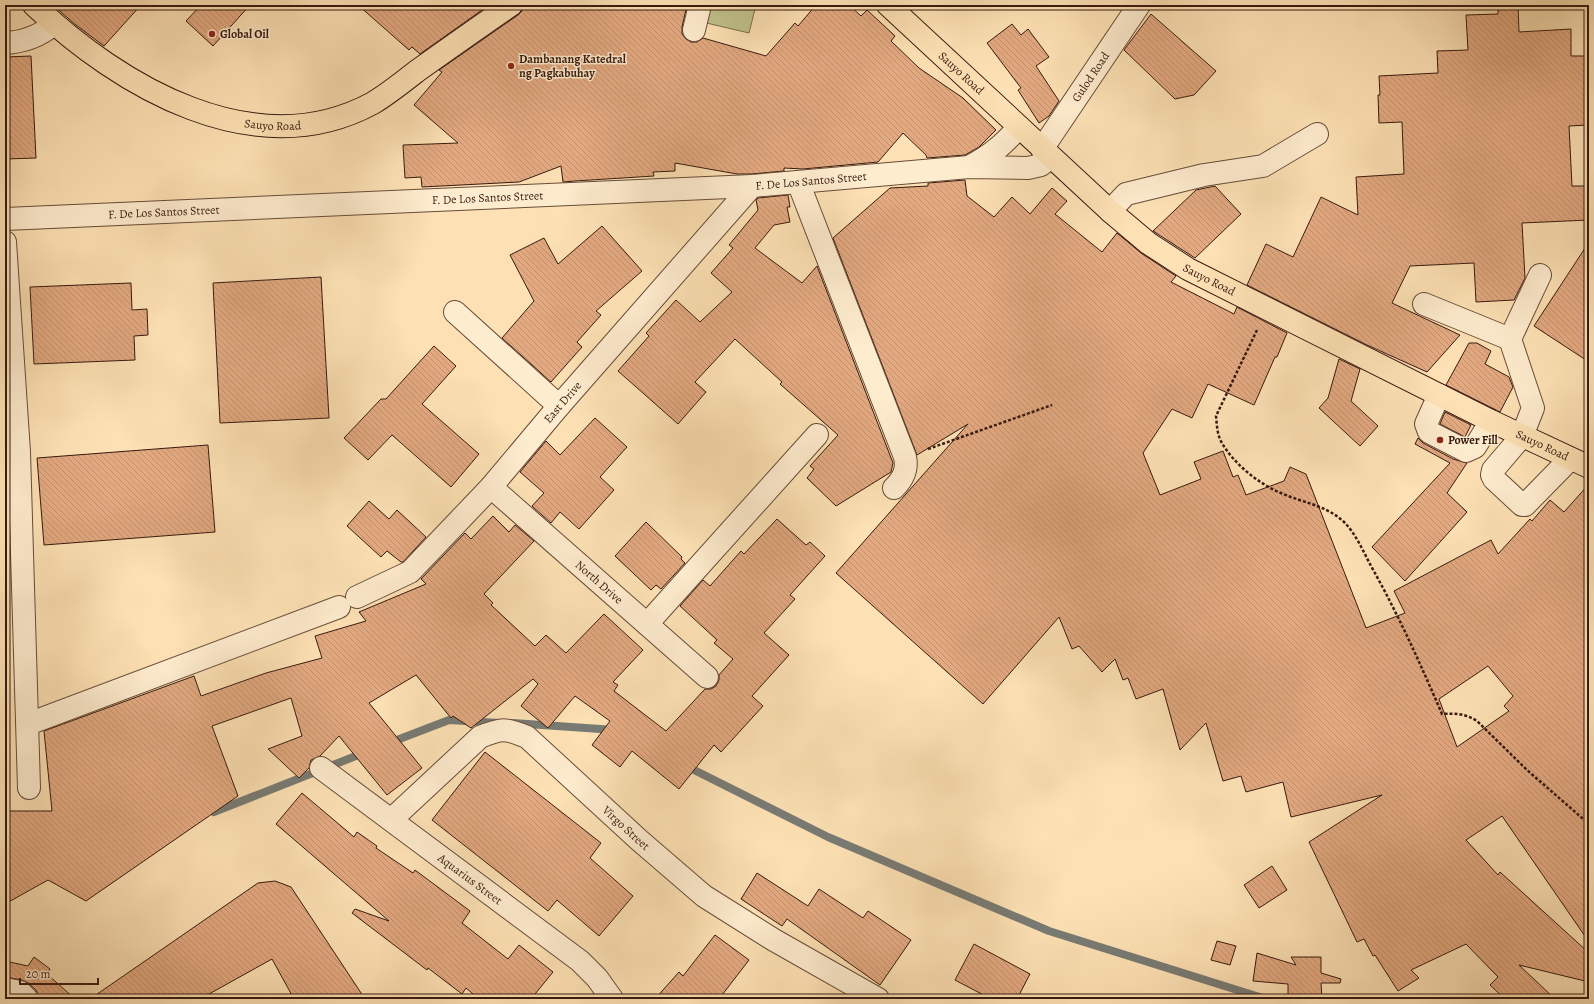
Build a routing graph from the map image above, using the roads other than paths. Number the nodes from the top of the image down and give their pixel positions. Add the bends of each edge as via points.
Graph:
1 (34, 5) edge
2 (511, 5) edge
3 (700, 5) edge
4 (888, 5) edge
5 (1139, 5) edge
6 (54, 24) junction
7 (694, 30) dead end
8 (5, 43) edge
9 (1019, 127) junction
10 (1317, 134) dead end
11 (1047, 153) junction
12 (969, 167) junction
13 (798, 182) junction
14 (752, 186) junction
15 (1110, 211) junction
16 (5, 219) edge
17 (5, 242) edge
18 (1540, 275) dead end
19 (1424, 304) dead end
20 (455, 312) dead end
21 (1510, 339) junction
22 (1439, 396) junction
23 (559, 406) junction
24 (1491, 421) junction
25 (817, 435) dead end
26 (1522, 436) junction
27 (1580, 463) edge
28 (491, 487) junction
29 (894, 488) dead end
30 (647, 624) junction
31 (707, 677) dead end
32 (28, 724) junction
33 (321, 768) dead end
34 (29, 788) dead end
35 (392, 819) junction
36 (5, 989) edge
37 (27, 999) edge
38 (612, 999) edge
39 (878, 999) edge

1 - 6 main road, Sauyo Road
2 - 6 main road, Sauyo Road via 373,103 332,120 288,126 255,125 214,116 174,102 98,59
3 - 7 street
4 - 9 main road, Sauyo Road
5 - 11 street, Gulod Road
6 - 8 street via 38,36
9 - 11 main road, Sauyo Road
9 - 12 street, F. De Los Santos Street via 989,157
10 - 15 street via 1263,166 1204,176 1126,194
11 - 12 street, F. De Los Santos Street via 1042,164 1028,168
11 - 15 main road, Sauyo Road
12 - 13 street, F. De Los Santos Street
13 - 14 street, F. De Los Santos Street
13 - 29 street via 905,456 905,472
14 - 16 street, F. De Los Santos Street
14 - 23 street, East Drive
15 - 22 main road, Sauyo Road via 1148,243 1188,269
17 - 32 street via 19,452
18 - 21 street
19 - 21 street
20 - 23 street
21 - 26 street via 1533,408
22 - 24 main road, Sauyo Road
22 - 24 street via 1426,424 1427,428 1429,432 1466,451 1475,447
23 - 28 street, East Drive
24 - 26 main road, Sauyo Road
25 - 30 street
26 - 27 main road, Sauyo Road
26 - 27 street via 1493,470 1492,475 1522,505 1529,503
28 - 30 street, North Drive
28 - 32 street, East Drive via 410,572 348,602
30 - 31 street, North Drive
32 - 34 street
33 - 35 street, Aquarius Street
35 - 38 street, Aquarius Street via 580,961 597,978
35 - 39 street, Virgo Street via 480,737 508,729 527,737 704,896 774,940
36 - 37 street via 20,992

